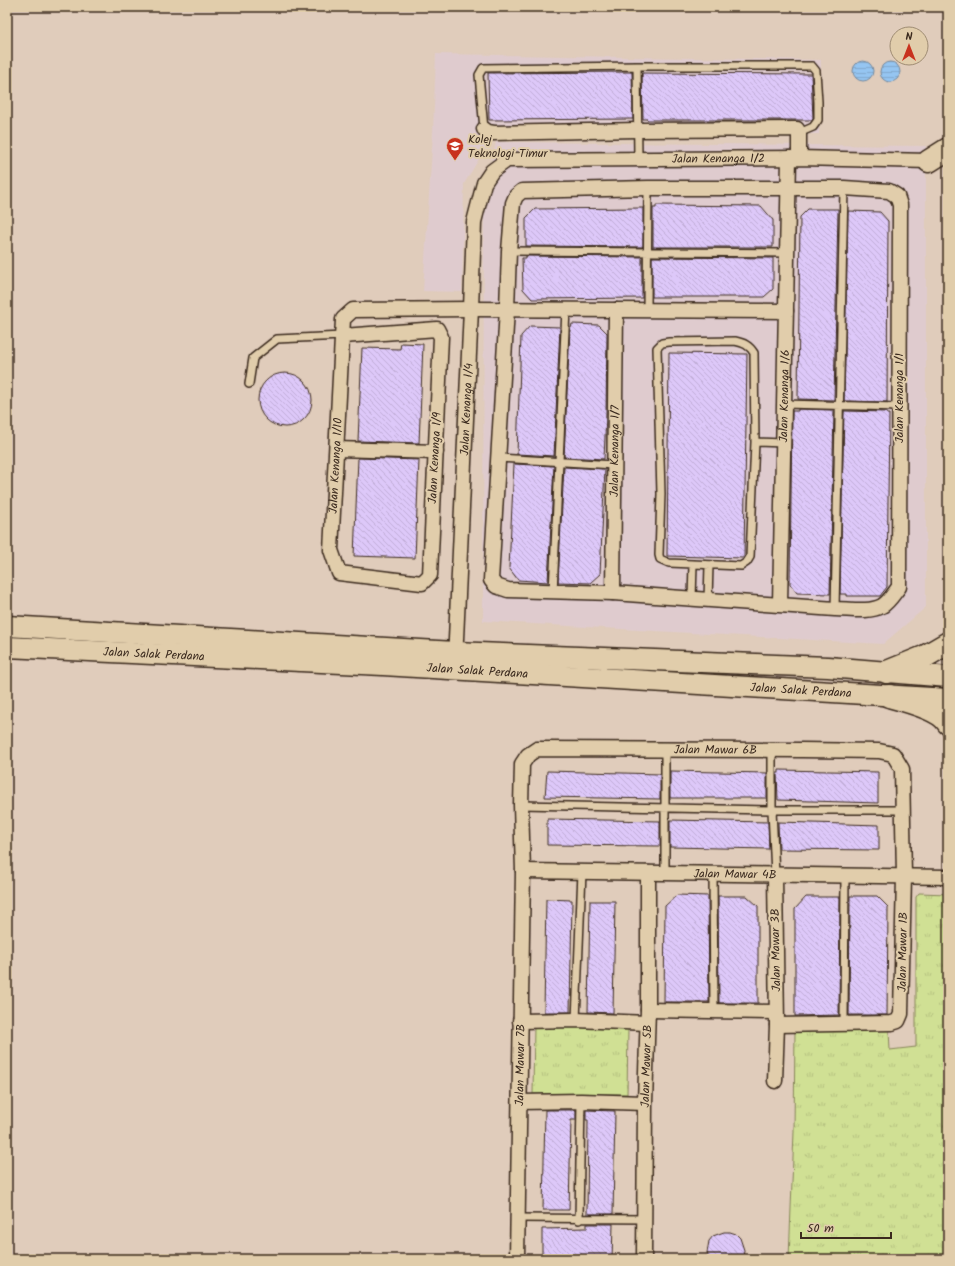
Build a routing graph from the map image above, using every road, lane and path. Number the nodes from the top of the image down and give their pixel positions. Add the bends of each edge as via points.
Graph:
1 (637, 66) junction
2 (484, 129) joint
3 (637, 130) junction
4 (799, 133) junction
5 (948, 149) edge
6 (794, 158) junction
7 (638, 159) junction
8 (507, 160) joint
9 (939, 164) edge
10 (648, 188) junction
11 (789, 188) junction
12 (844, 188) junction
13 (509, 251) junction
14 (648, 252) junction
15 (787, 253) junction
16 (471, 309) junction
17 (507, 309) junction
18 (566, 309) junction
19 (616, 310) junction
20 (647, 310) junction
21 (786, 311) junction
22 (343, 336) junction
23 (249, 384) dead end
24 (784, 404) junction
25 (840, 405) junction
26 (899, 407) junction
27 (755, 442) junction
28 (784, 443) junction
29 (336, 449) junction
30 (436, 452) junction
31 (498, 458) junction
32 (559, 462) junction
33 (614, 465) junction
34 (693, 564) junction
35 (709, 565) junction
36 (377, 578) joint
37 (554, 592) junction
38 (613, 593) junction
39 (692, 599) junction
40 (708, 600) junction
41 (780, 604) junction
42 (835, 609) junction
43 (7, 626) edge
44 (948, 643) edge
45 (7, 647) edge
46 (455, 661) junction
47 (887, 672) junction
48 (948, 677) edge
49 (889, 696) junction
50 (948, 699) edge
51 (948, 722) edge
52 (537, 749) joint
53 (665, 749) junction
54 (772, 750) junction
55 (893, 754) joint
56 (521, 805) junction
57 (665, 807) junction
58 (772, 810) junction
59 (903, 810) junction
60 (522, 871) junction
61 (582, 872) junction
62 (648, 872) junction
63 (664, 873) junction
64 (713, 873) junction
65 (775, 875) junction
66 (844, 875) junction
67 (904, 876) junction
68 (948, 877) edge
69 (714, 1011) junction
70 (648, 1016) junction
71 (777, 1018) junction
72 (576, 1020) junction
73 (520, 1021) junction
74 (844, 1023) junction
75 (775, 1081) dead end
76 (520, 1102) junction
77 (581, 1102) junction
78 (645, 1103) junction
79 (517, 1218) junction
80 (644, 1219) junction
81 (579, 1220) junction
82 (517, 1259) edge
83 (644, 1259) edge

1 - 2 lane via 483,68 479,75
1 - 3 lane
1 - 4 lane via 812,66 816,71 818,120 813,127
2 - 3 street via 494,133
3 - 4 street via 797,129
3 - 7 lane
4 - 6 street, Jalan Kenanga 1/6
5 - 9 main road
6 - 7 street, Jalan Kenanga 1/2
6 - 9 street, Jalan Kenanga 1/2
6 - 11 street, Jalan Kenanga 1/6
7 - 8 street, Jalan Kenanga 1/2
8 - 16 street, Jalan Kenanga 1/4 via 492,171 480,194 474,222
10 - 11 street
10 - 13 street via 522,191 516,196 513,204
10 - 14 lane
11 - 12 street
11 - 15 street, Jalan Kenanga 1/6
12 - 25 lane
12 - 26 street, Jalan Kenanga 1/1 via 889,191 897,196 900,206
13 - 14 lane
13 - 17 street
14 - 15 lane
14 - 20 lane
15 - 21 street, Jalan Kenanga 1/6
16 - 17 street
16 - 22 street, Jalan Kenanga 1/10 via 353,310 343,319
16 - 46 street, Jalan Kenanga 1/4
17 - 18 street
17 - 31 street
18 - 19 street
18 - 32 lane
19 - 20 street
19 - 33 street, Jalan Kenanga 1/7
20 - 21 street
21 - 24 street, Jalan Kenanga 1/6
22 - 23 lane via 278,339 253,358
22 - 29 street, Jalan Kenanga 1/10
22 - 30 street, Jalan Kenanga 1/9 via 437,329 441,336
24 - 25 lane
24 - 28 street, Jalan Kenanga 1/6
25 - 26 lane
25 - 42 lane
26 - 42 street, Jalan Kenanga 1/1 via 899,587 883,606 868,610
27 - 28 lane
27 - 34 lane via 754,353 750,348 735,341 669,342 659,345 659,555 660,559 669,564
27 - 35 lane via 750,557 741,566
28 - 41 street, Jalan Kenanga 1/6
29 - 30 street
29 - 36 street, Jalan Kenanga 1/10 via 331,550 338,573
30 - 36 street, Jalan Kenanga 1/9 via 430,575 422,583
31 - 32 lane
31 - 37 street via 491,580 496,586 508,590
32 - 33 lane
32 - 37 lane
33 - 38 street, Jalan Kenanga 1/7
34 - 35 lane
34 - 39 lane
35 - 40 lane
37 - 38 street
38 - 39 street
39 - 40 street
40 - 41 street
41 - 42 street
43 - 46 street, Jalan Salak Perdana
44 - 47 main road via 924,657
45 - 46 street, Jalan Salak Perdana
46 - 47 street, Jalan Salak Perdana via 732,662
46 - 49 street, Jalan Salak Perdana
47 - 48 street, Jalan Salak Perdana
49 - 50 street, Jalan Salak Perdana
49 - 51 main road via 929,709 946,718
52 - 53 street, Jalan Mawar 6B
52 - 56 street, Jalan Mawar 7B via 528,755 522,764
53 - 54 street, Jalan Mawar 6B
53 - 57 lane
54 - 55 street, Jalan Mawar 6B
54 - 58 lane
55 - 59 street, Jalan Mawar 1B via 902,769
56 - 57 lane
56 - 60 street, Jalan Mawar 7B
57 - 58 lane
57 - 63 lane
58 - 59 lane
58 - 65 lane
59 - 67 street, Jalan Mawar 1B
60 - 61 street, Jalan Mawar 4B
60 - 73 street, Jalan Mawar 7B
61 - 62 street, Jalan Mawar 4B
61 - 72 lane
62 - 63 street, Jalan Mawar 4B
62 - 70 street, Jalan Mawar 5B
63 - 64 street, Jalan Mawar 4B
64 - 65 street, Jalan Mawar 4B
64 - 69 lane
65 - 66 street, Jalan Mawar 4B
65 - 71 street, Jalan Mawar 3B
66 - 67 street, Jalan Mawar 4B
66 - 74 lane
67 - 68 street, Jalan Mawar 4B
67 - 74 street, Jalan Mawar 1B via 901,1014 898,1021 892,1023
69 - 70 street
69 - 71 street
70 - 72 street
70 - 78 street, Jalan Mawar 5B
71 - 74 street
71 - 75 street, Jalan Mawar 3B
72 - 73 street
73 - 76 street, Jalan Mawar 7B
76 - 77 street
76 - 79 street, Jalan Mawar 7B
77 - 78 street
77 - 81 lane
78 - 80 street, Jalan Mawar 5B
79 - 81 lane
79 - 82 street, Jalan Mawar 7B
80 - 81 lane
80 - 83 street, Jalan Mawar 5B

